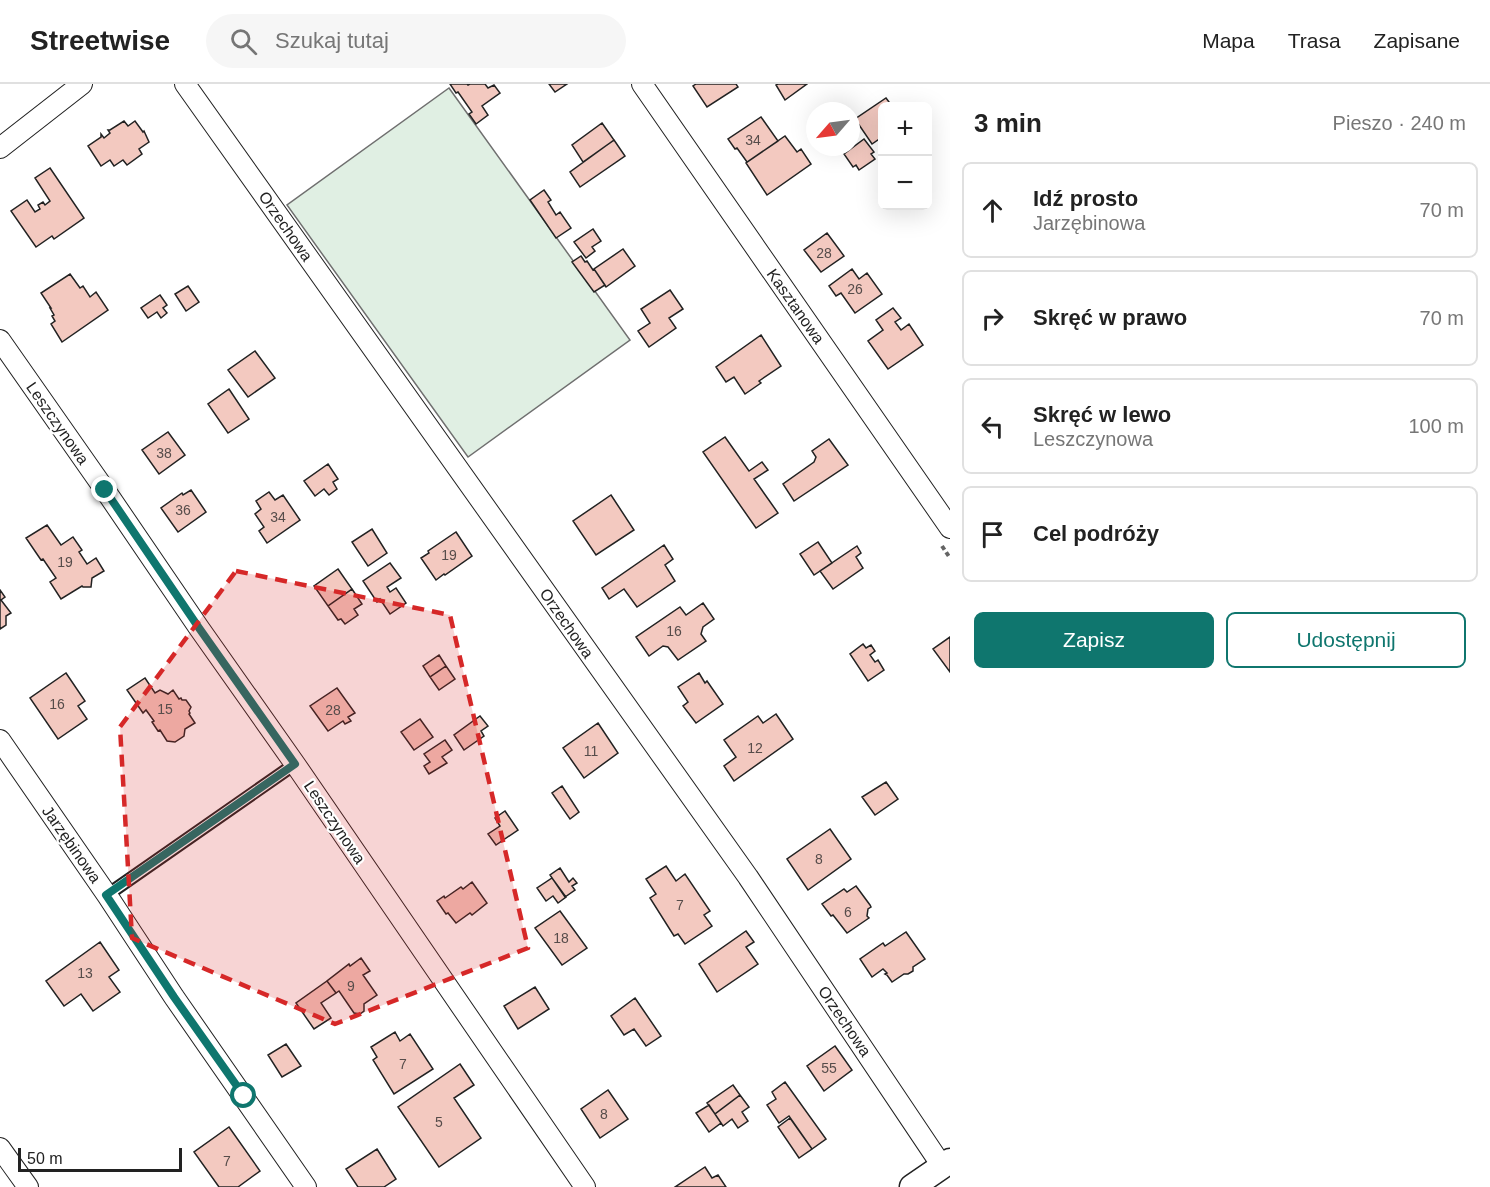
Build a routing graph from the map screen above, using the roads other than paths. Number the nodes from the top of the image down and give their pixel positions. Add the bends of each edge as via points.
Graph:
1 (82, 84) edge
2 (185, 84) edge
3 (642, 84) edge
4 (0, 148) edge
5 (0, 340) edge
6 (950, 528) edge
7 (0, 740) edge
8 (295, 764) junction
9 (106, 895) junction
10 (0, 1148) edge
11 (946, 1164) edge
12 (28, 1187) edge
13 (306, 1187) edge
14 (585, 1187) edge
15 (912, 1187) edge

1 - 4 street
2 - 11 street, Orzechowa via 748,877
3 - 6 street, Kasztanowa
5 - 8 street, Leszczynowa
7 - 9 street, Jarzębinowa
8 - 9 lane
8 - 14 street, Leszczynowa
9 - 13 street, Jarzębinowa
10 - 12 street
11 - 15 street

